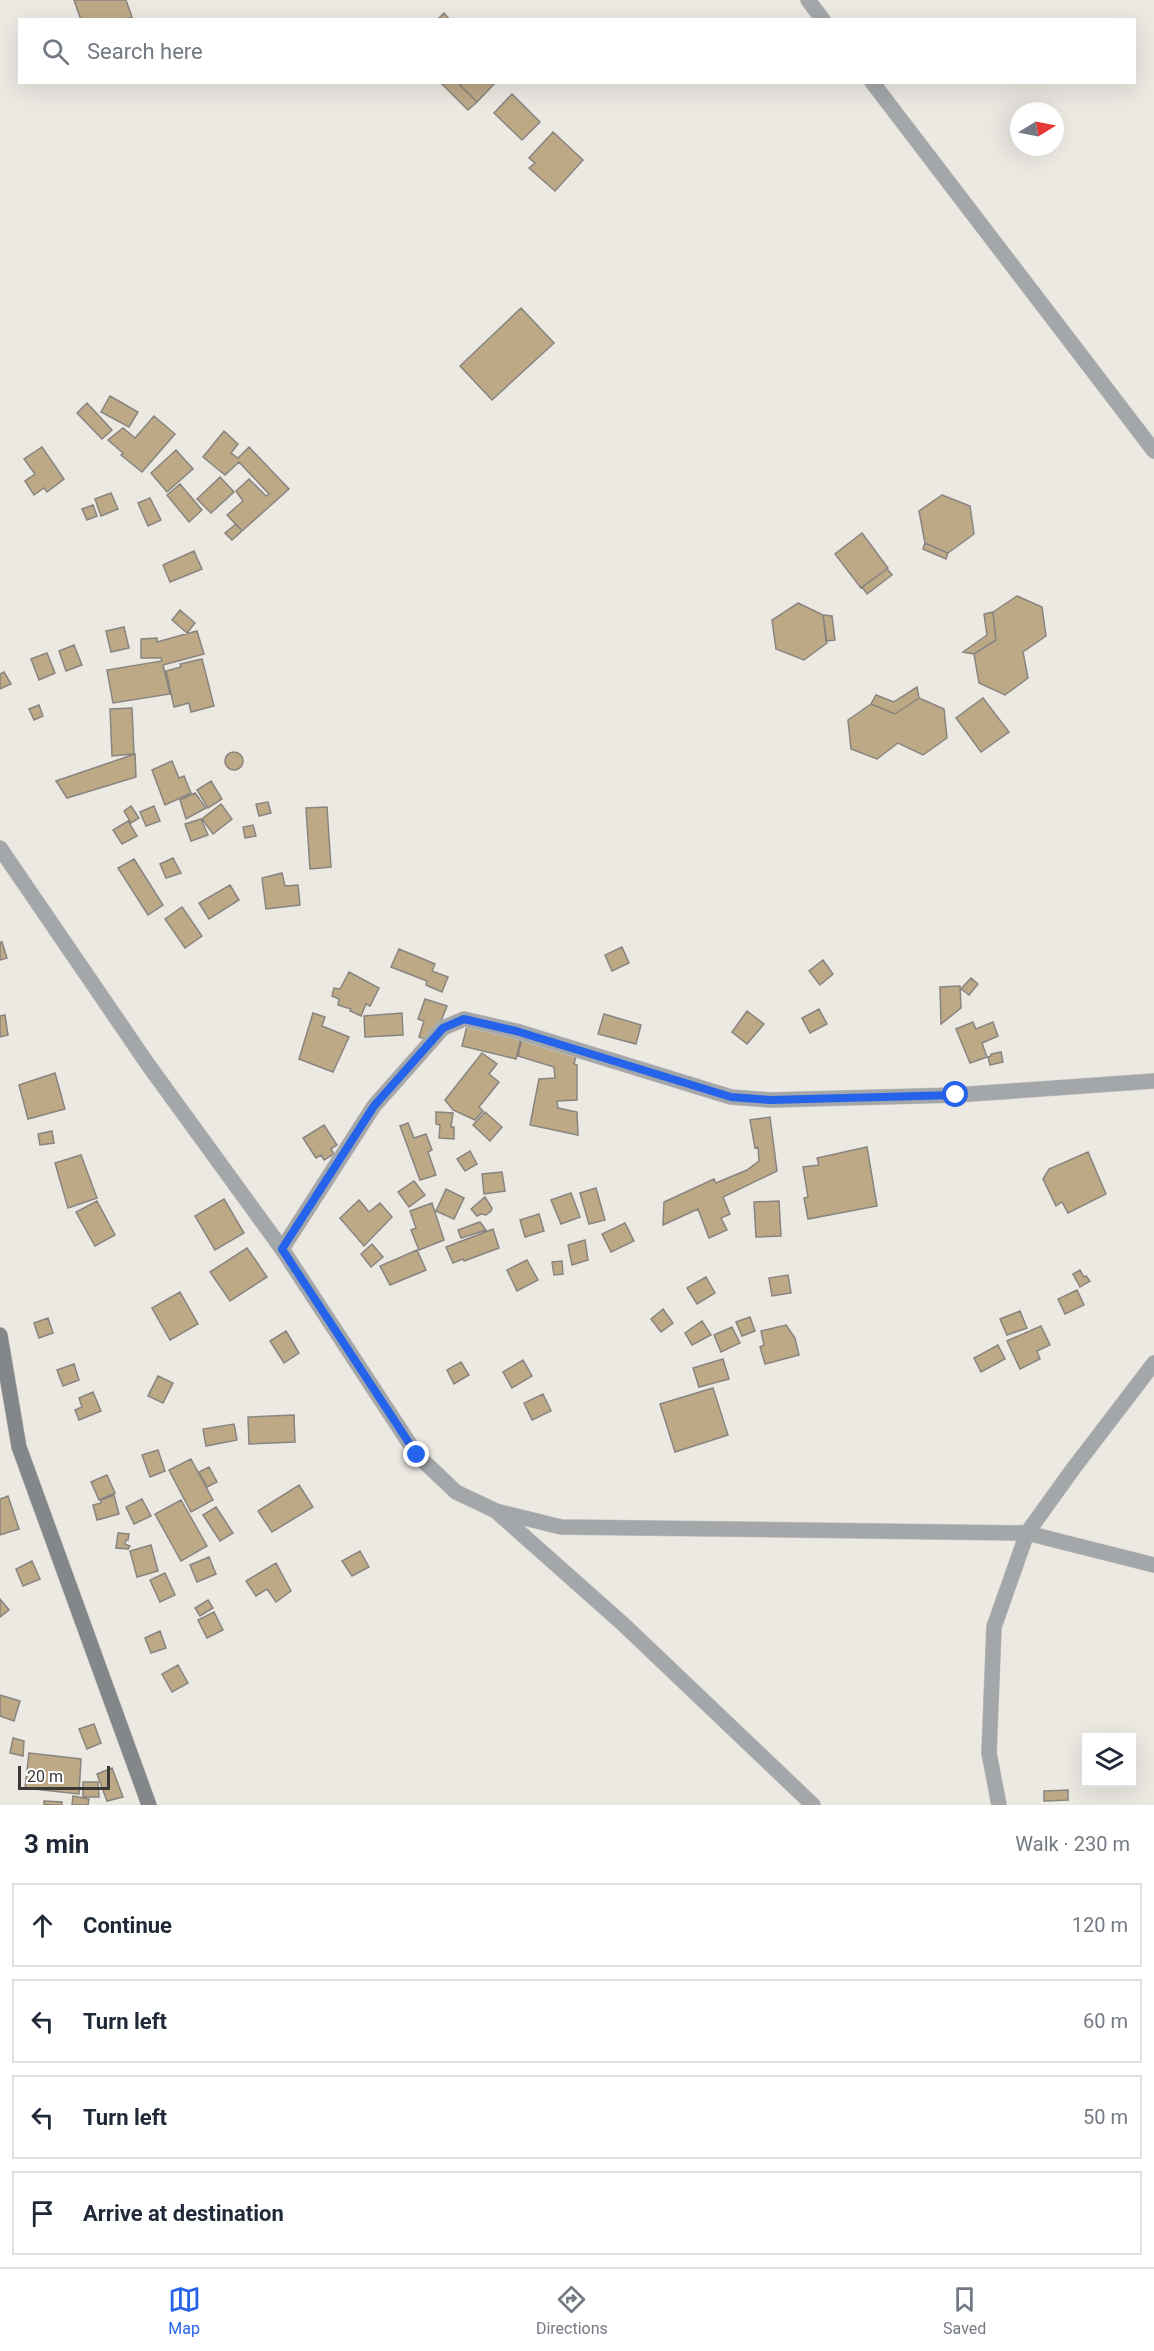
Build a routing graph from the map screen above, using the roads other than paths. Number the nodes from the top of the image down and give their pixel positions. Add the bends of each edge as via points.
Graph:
1 (808, 0) edge
2 (822, 18) edge
3 (874, 84) edge
4 (1154, 451) edge
5 (0, 848) edge
6 (1154, 1081) edge
7 (282, 1249) junction
8 (0, 1335) edge
9 (1154, 1363) edge
10 (496, 1511) junction
11 (1028, 1533) junction
12 (1154, 1565) edge
13 (149, 1805) edge
14 (813, 1805) edge
15 (999, 1805) edge

1 - 2 street
3 - 4 street
5 - 7 street via 142,1056
6 - 7 street via 956,1095 770,1100 731,1097 516,1031 464,1019 443,1028 374,1106
7 - 10 street via 417,1455 456,1492
8 - 13 main road via 19,1447
9 - 11 street
10 - 11 street via 561,1527
10 - 14 street via 623,1624
11 - 12 street
11 - 15 street via 994,1627 989,1753

